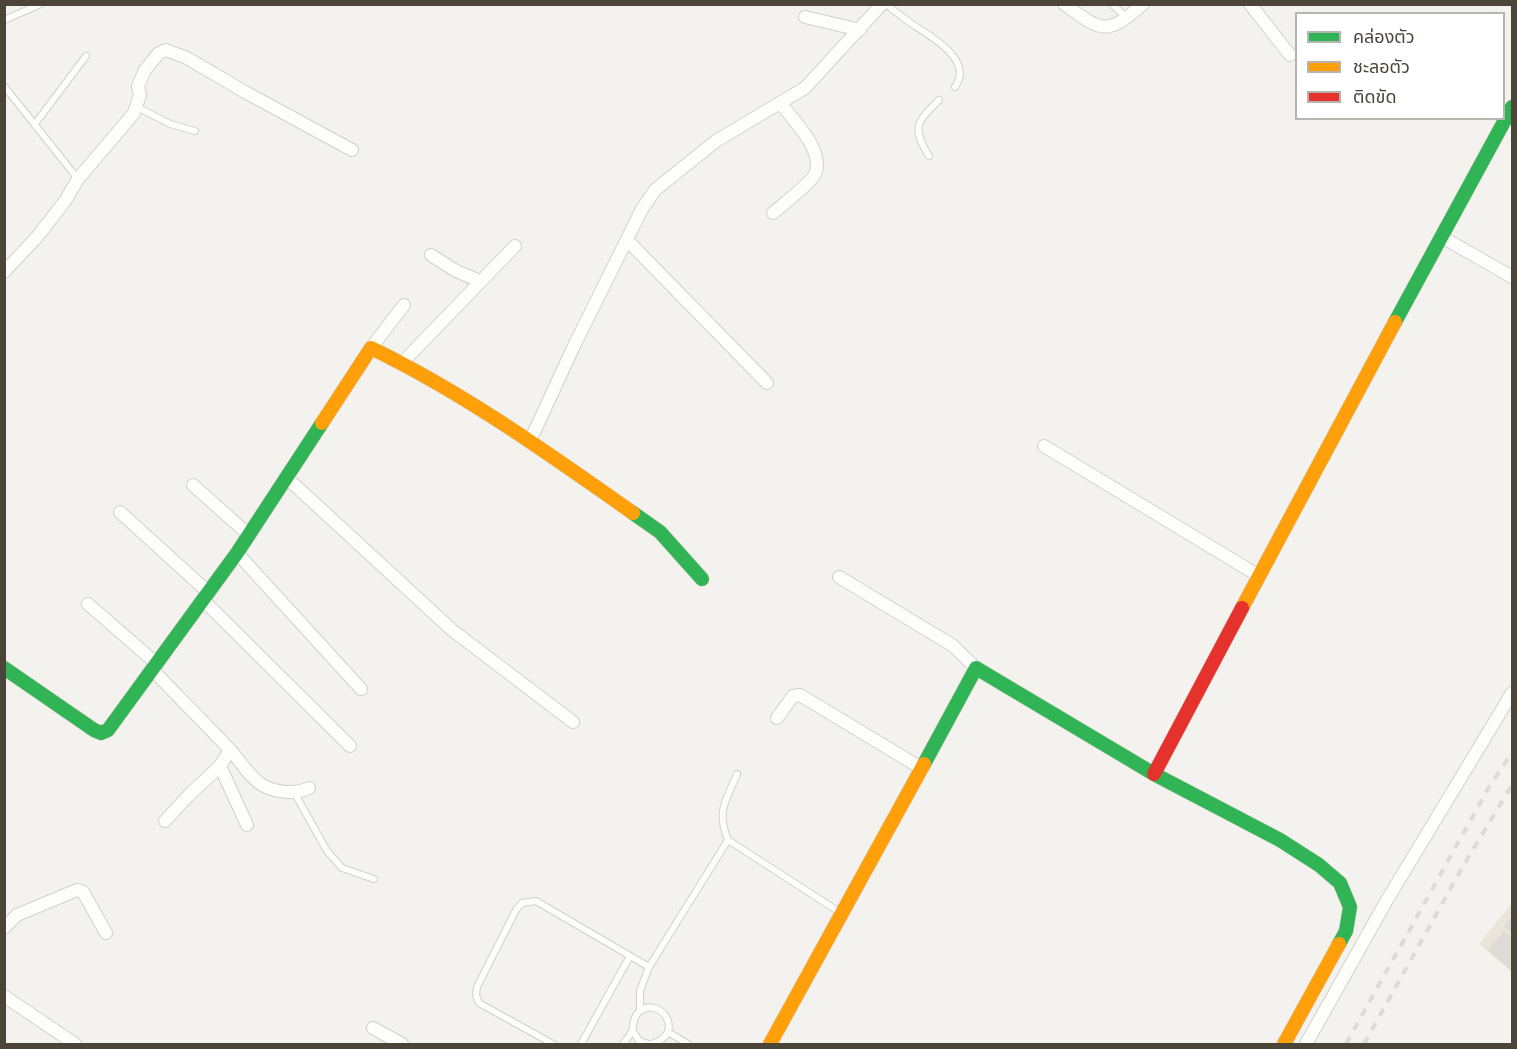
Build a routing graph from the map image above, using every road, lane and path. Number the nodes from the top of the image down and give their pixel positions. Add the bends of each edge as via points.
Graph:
1 (41, 4) edge
2 (884, 4) edge
3 (1064, 4) edge
4 (1112, 4) edge
5 (1250, 4) edge
6 (1134, 9) edge
7 (805, 17) dead end
8 (4, 20) edge
9 (860, 30) junction
10 (1290, 55) dead end
11 (86, 56) dead end
12 (4, 86) edge
13 (954, 87) dead end
14 (939, 100) dead end
15 (782, 104) junction
16 (137, 107) junction
17 (1498, 123) edge
18 (35, 124) junction
19 (195, 131) dead end
20 (352, 150) dead end
21 (929, 156) dead end
22 (78, 179) junction
23 (773, 213) dead end
24 (1442, 237) junction
25 (627, 240) junction
26 (516, 246) dead end
27 (431, 255) dead end
28 (4, 272) edge
29 (1512, 277) edge
30 (480, 281) junction
31 (404, 305) dead end
32 (371, 348) junction
33 (402, 363) junction
34 (767, 383) dead end
35 (530, 441) junction
36 (1044, 446) dead end
37 (286, 477) junction
38 (193, 485) dead end
39 (120, 512) dead end
40 (249, 535) junction
41 (237, 553) junction
42 (1259, 576) junction
43 (839, 577) dead end
44 (702, 579) dead end
45 (206, 597) junction
46 (88, 604) dead end
47 (155, 667) junction
48 (4, 668) edge
49 (976, 668) junction
50 (361, 689) dead end
51 (1510, 698) edge
52 (777, 718) dead end
53 (573, 722) dead end
54 (350, 746) dead end
55 (230, 750) junction
56 (219, 766) junction
57 (921, 768) junction
58 (737, 774) dead end
59 (1154, 774) junction
60 (309, 788) dead end
61 (294, 792) junction
62 (165, 821) dead end
63 (248, 825) dead end
64 (728, 840) junction
65 (374, 879) dead end
66 (842, 914) junction
67 (4, 928) edge
68 (106, 933) dead end
69 (630, 956) junction
70 (649, 968) junction
71 (4, 996) edge
72 (640, 1011) junction
73 (373, 1028) dead end
74 (633, 1031) junction
75 (668, 1032) junction
76 (75, 1044) edge
77 (402, 1044) edge
78 (553, 1044) edge
79 (580, 1044) edge
80 (622, 1044) edge
81 (650, 1044) edge
82 (688, 1044) edge
83 (770, 1044) edge
84 (1284, 1044) edge
85 (1306, 1044) edge

1 - 8 lane
2 - 9 street
2 - 13 lane via 946,49 957,62 961,73
3 - 6 street via 1106,28
4 - 6 lane
5 - 10 street
7 - 9 street
9 - 15 street via 805,88
11 - 18 lane
12 - 18 lane
14 - 21 lane via 920,119 918,130
15 - 23 street via 808,139 818,163 814,175
15 - 25 street via 716,141 655,190
16 - 19 lane via 170,124
16 - 20 street via 138,86 145,70 166,50
16 - 22 street
17 - 24 street
18 - 22 lane
22 - 28 street via 37,237
24 - 29 street
24 - 42 street
25 - 34 street
25 - 35 street
26 - 30 street
27 - 30 street
30 - 33 street
31 - 32 street
32 - 33 street
32 - 37 street
33 - 35 street
35 - 44 street via 660,532
36 - 42 street
37 - 40 street
37 - 53 street via 452,630
38 - 40 street
39 - 45 street
40 - 41 street
41 - 45 street
41 - 50 street
42 - 59 street
43 - 49 street via 952,645
45 - 47 street
45 - 54 street
46 - 47 street
47 - 48 street via 108,730 101,733
47 - 55 street
49 - 57 street
49 - 59 street
51 - 85 street via 1387,900
52 - 57 street via 792,696 800,695
55 - 56 street
55 - 61 street via 266,788
56 - 62 street
56 - 63 street
57 - 66 street
58 - 64 lane via 721,813 721,825
59 - 84 street via 1280,840 1340,883 1350,907 1346,931
60 - 61 street
61 - 65 lane via 327,851 342,868
64 - 66 lane
64 - 70 lane
66 - 83 street
67 - 68 street via 17,915 77,890 82,892
69 - 70 lane
69 - 78 lane via 536,901 522,903 476,995 479,1003
69 - 79 lane
70 - 72 lane via 640,992
71 - 76 street
72 - 74 lane via 633,1020
72 - 75 lane via 651,1007 662,1011 669,1021
73 - 77 street
74 - 80 lane
74 - 81 lane via 639,1041
75 - 81 lane via 661,1041
75 - 82 lane

